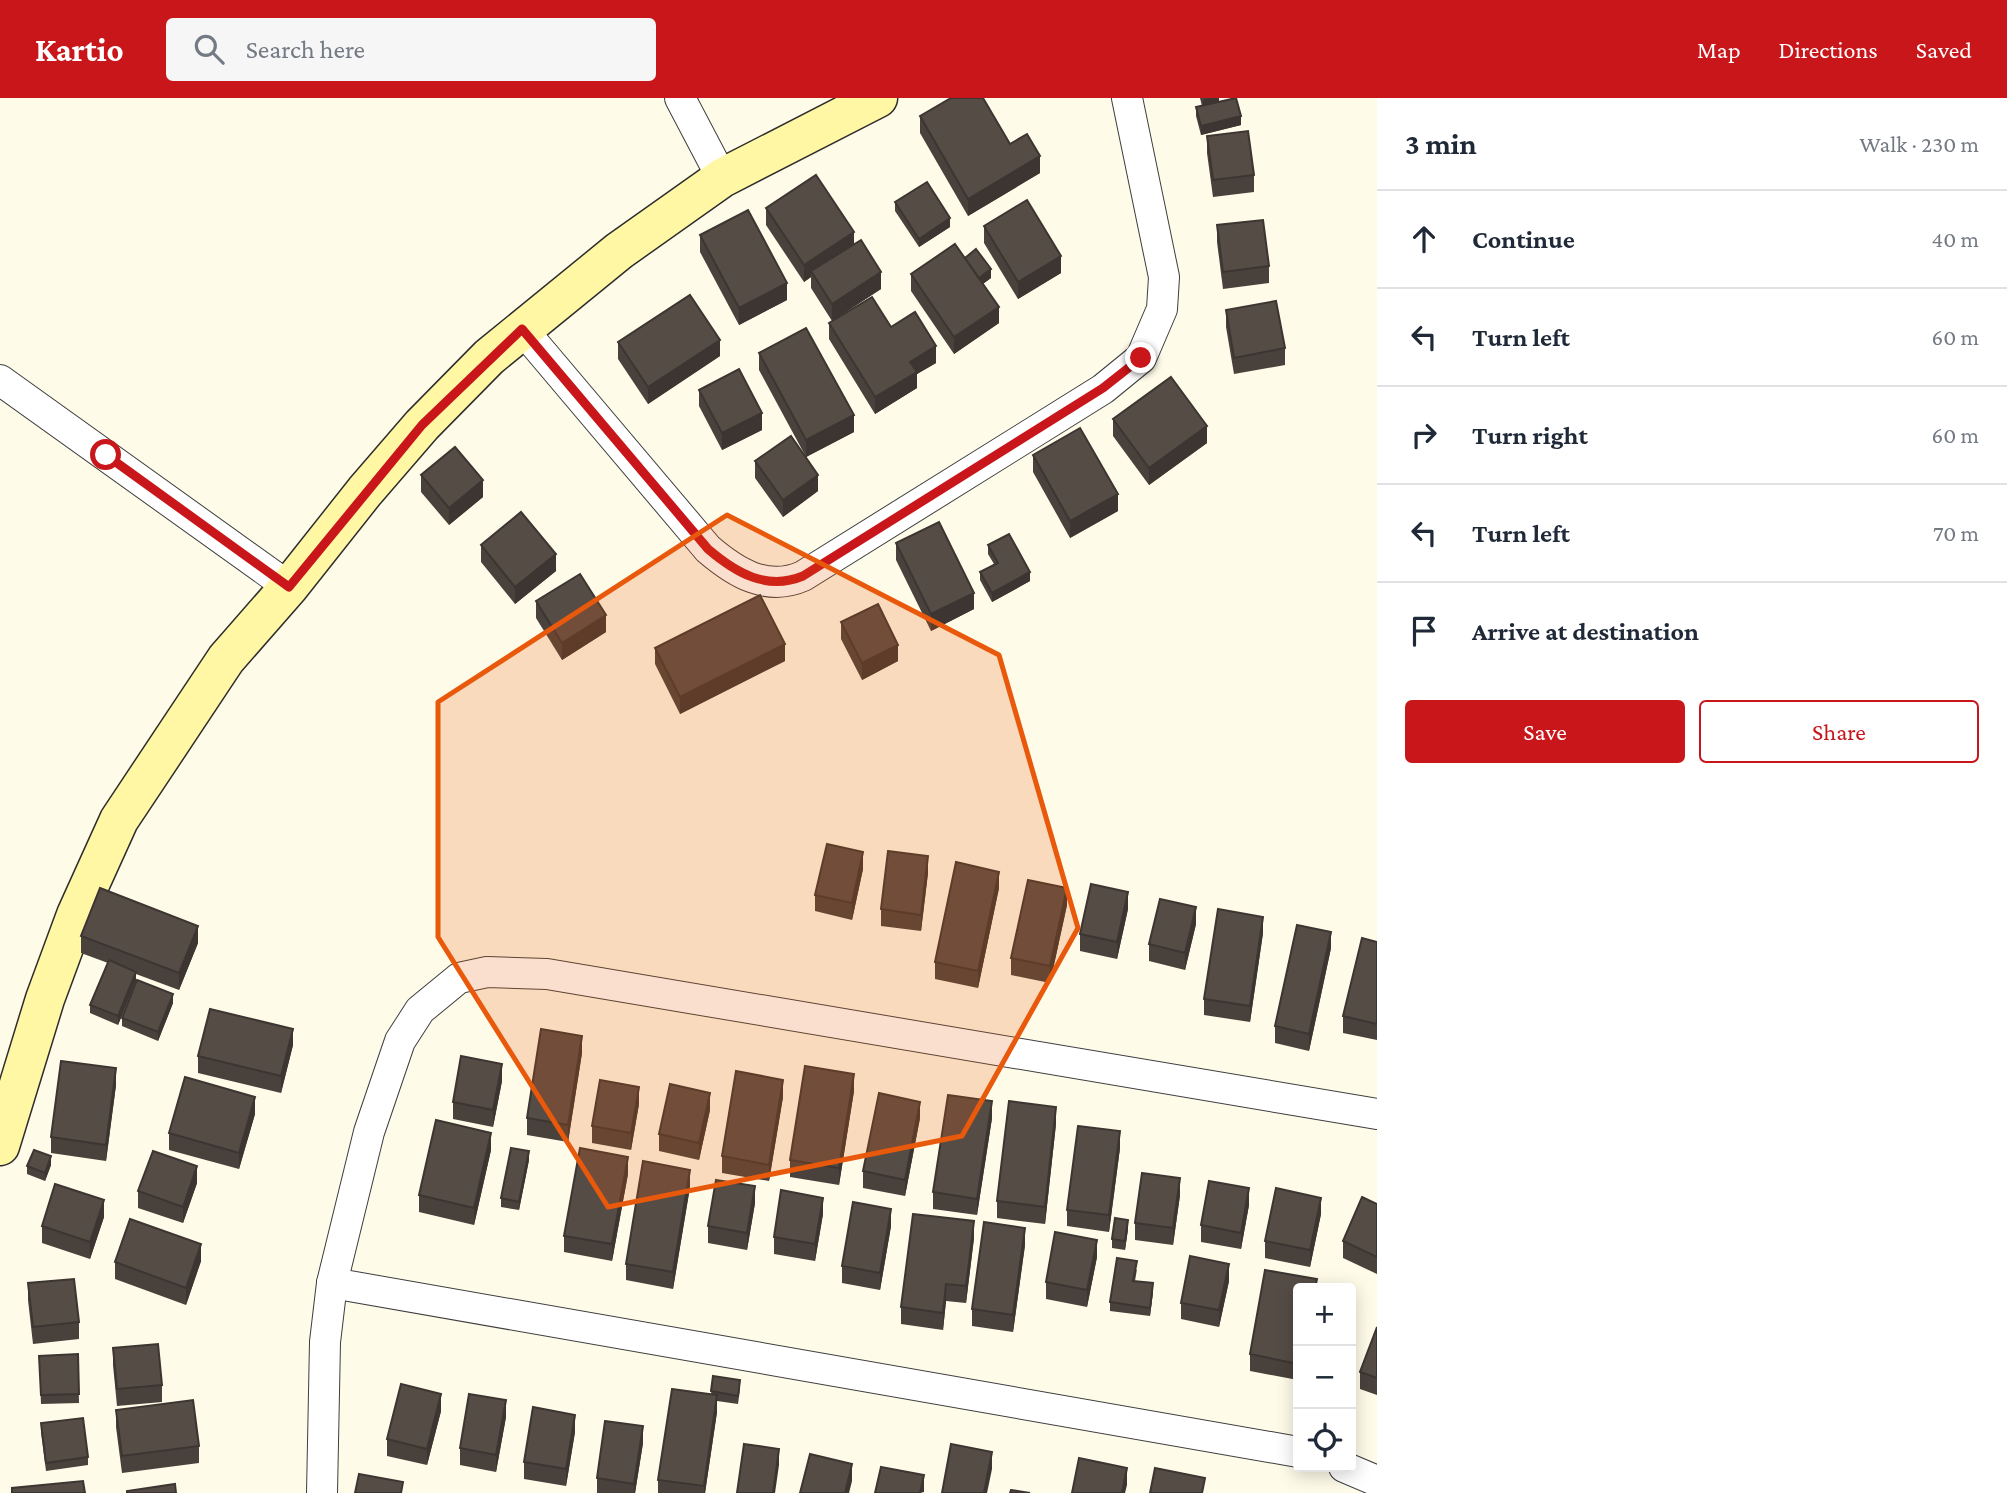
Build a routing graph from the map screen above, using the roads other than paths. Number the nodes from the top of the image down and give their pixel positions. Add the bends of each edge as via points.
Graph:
1 (680, 98) edge
2 (878, 98) edge
3 (1127, 98) edge
4 (722, 178) junction
5 (522, 329) junction
6 (0, 380) edge
7 (289, 587) junction
8 (1377, 1114) edge
9 (0, 1146) edge
10 (332, 1283) junction
11 (1293, 1451) edge
12 (1356, 1472) edge
13 (1377, 1481) edge
14 (322, 1493) edge

1 - 4 street
2 - 4 street
3 - 5 street via 1164,278 1163,309 1141,358 1091,396 786,584 731,568 708,549
4 - 5 street via 619,251
5 - 7 street via 422,425
6 - 7 street
7 - 9 street via 226,659 120,820 76,915 45,999
8 - 10 street via 547,974 487,972 459,978 419,1010 400,1041 369,1132
10 - 11 street
10 - 14 street via 325,1342
12 - 13 street

